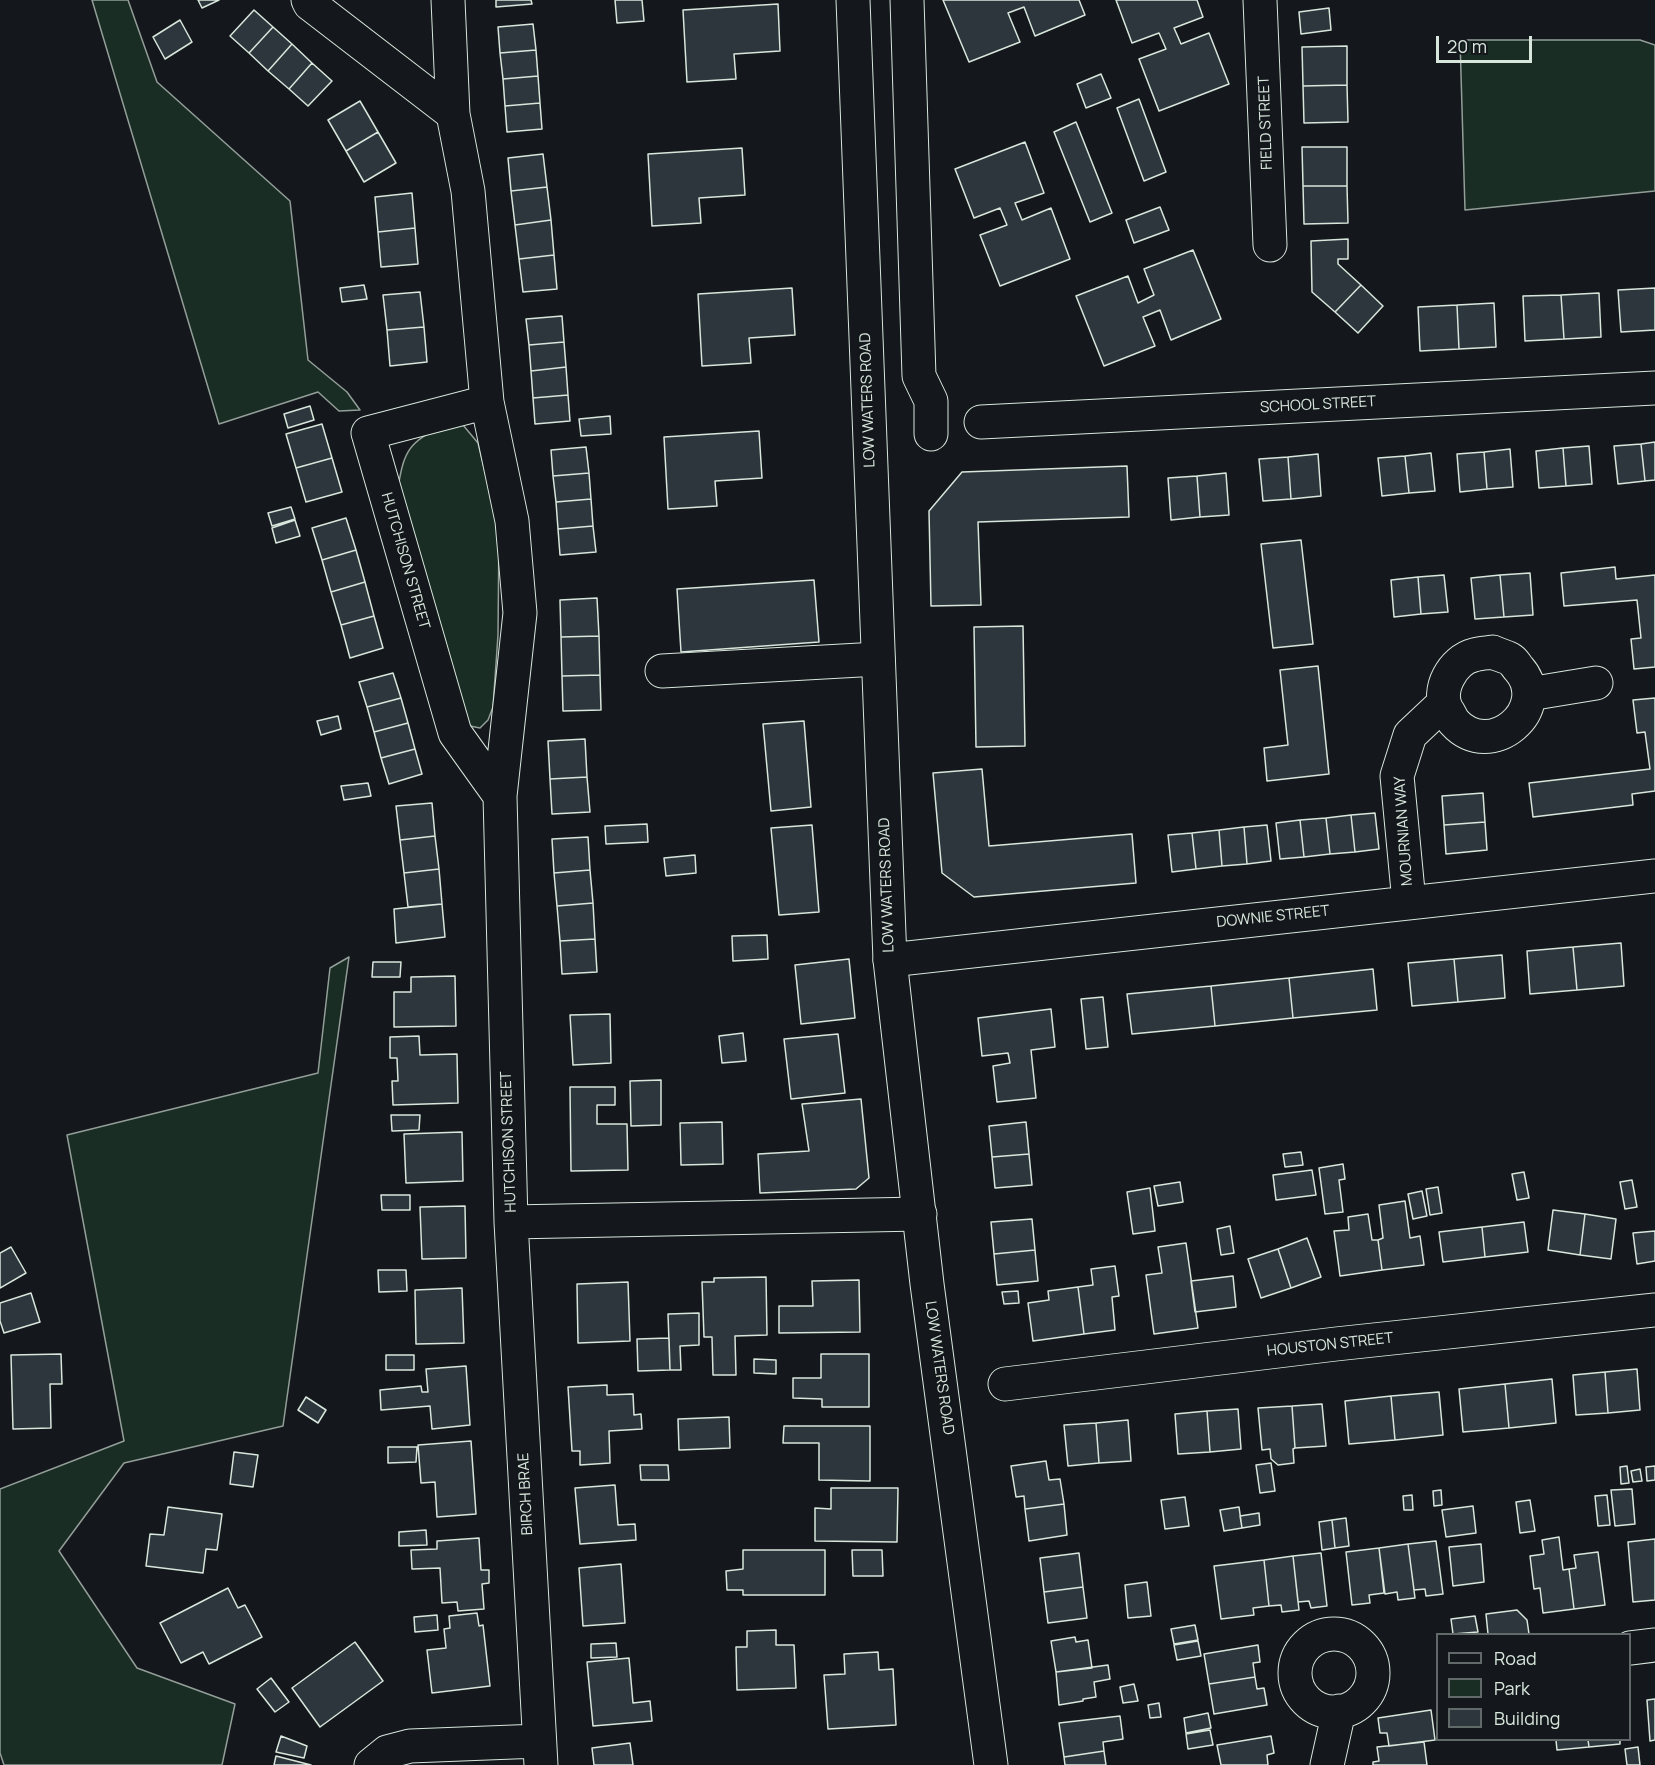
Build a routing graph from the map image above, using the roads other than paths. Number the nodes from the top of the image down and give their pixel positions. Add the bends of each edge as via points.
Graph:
1 (308, 0) edge
2 (448, 0) edge
3 (853, 0) edge
4 (908, 0) edge
5 (1260, 0) edge
6 (453, 114) junction
7 (1270, 245) dead end
8 (1655, 388) edge
9 (487, 402) junction
10 (981, 422) dead end
11 (932, 434) dead end
12 (878, 659) junction
13 (662, 671) dead end
14 (1596, 682) dead end
15 (1529, 693) junction
16 (1444, 704) junction
17 (500, 796) junction
18 (1655, 876) edge
19 (1409, 902) junction
20 (890, 960) junction
21 (920, 1214) junction
22 (512, 1222) junction
23 (1655, 1310) edge
24 (1005, 1384) dead end
25 (1655, 1646) edge
26 (1631, 1648) edge
27 (1339, 1711) dead end
28 (540, 1753) edge
29 (371, 1765) edge
30 (991, 1765) edge
31 (1327, 1765) edge

1 - 6 street
2 - 6 street, HUTCHISON STREET
3 - 12 street, LOW WATERS ROAD
4 - 11 street via 919,376 931,401
5 - 7 street, FIELD STREET
6 - 9 street, HUTCHISON STREET via 468,191
8 - 10 street, SCHOOL STREET
9 - 17 street, HUTCHISON STREET via 512,521 520,613
9 - 17 street, HUTCHISON STREET via 368,433 455,733
12 - 13 street
12 - 20 street, LOW WATERS ROAD
14 - 15 street
15 - 16 street via 1524,715 1510,729 1491,737 1471,734 1454,722
15 - 16 street via 1525,675 1512,660 1492,652 1473,655 1455,666 1446,683
16 - 19 street, MOURNIAN WAY via 1410,735 1397,776
17 - 22 street, HUTCHISON STREET
18 - 19 street, DOWNIE STREET
19 - 20 street, DOWNIE STREET
20 - 21 street, LOW WATERS ROAD
21 - 22 street, HUTCHISON STREET
21 - 30 street, LOW WATERS ROAD
22 - 28 street, BIRCH BRAE
23 - 24 street, HOUSTON STREET
25 - 26 street
27 - 31 street
28 - 29 street via 410,1746 387,1752

